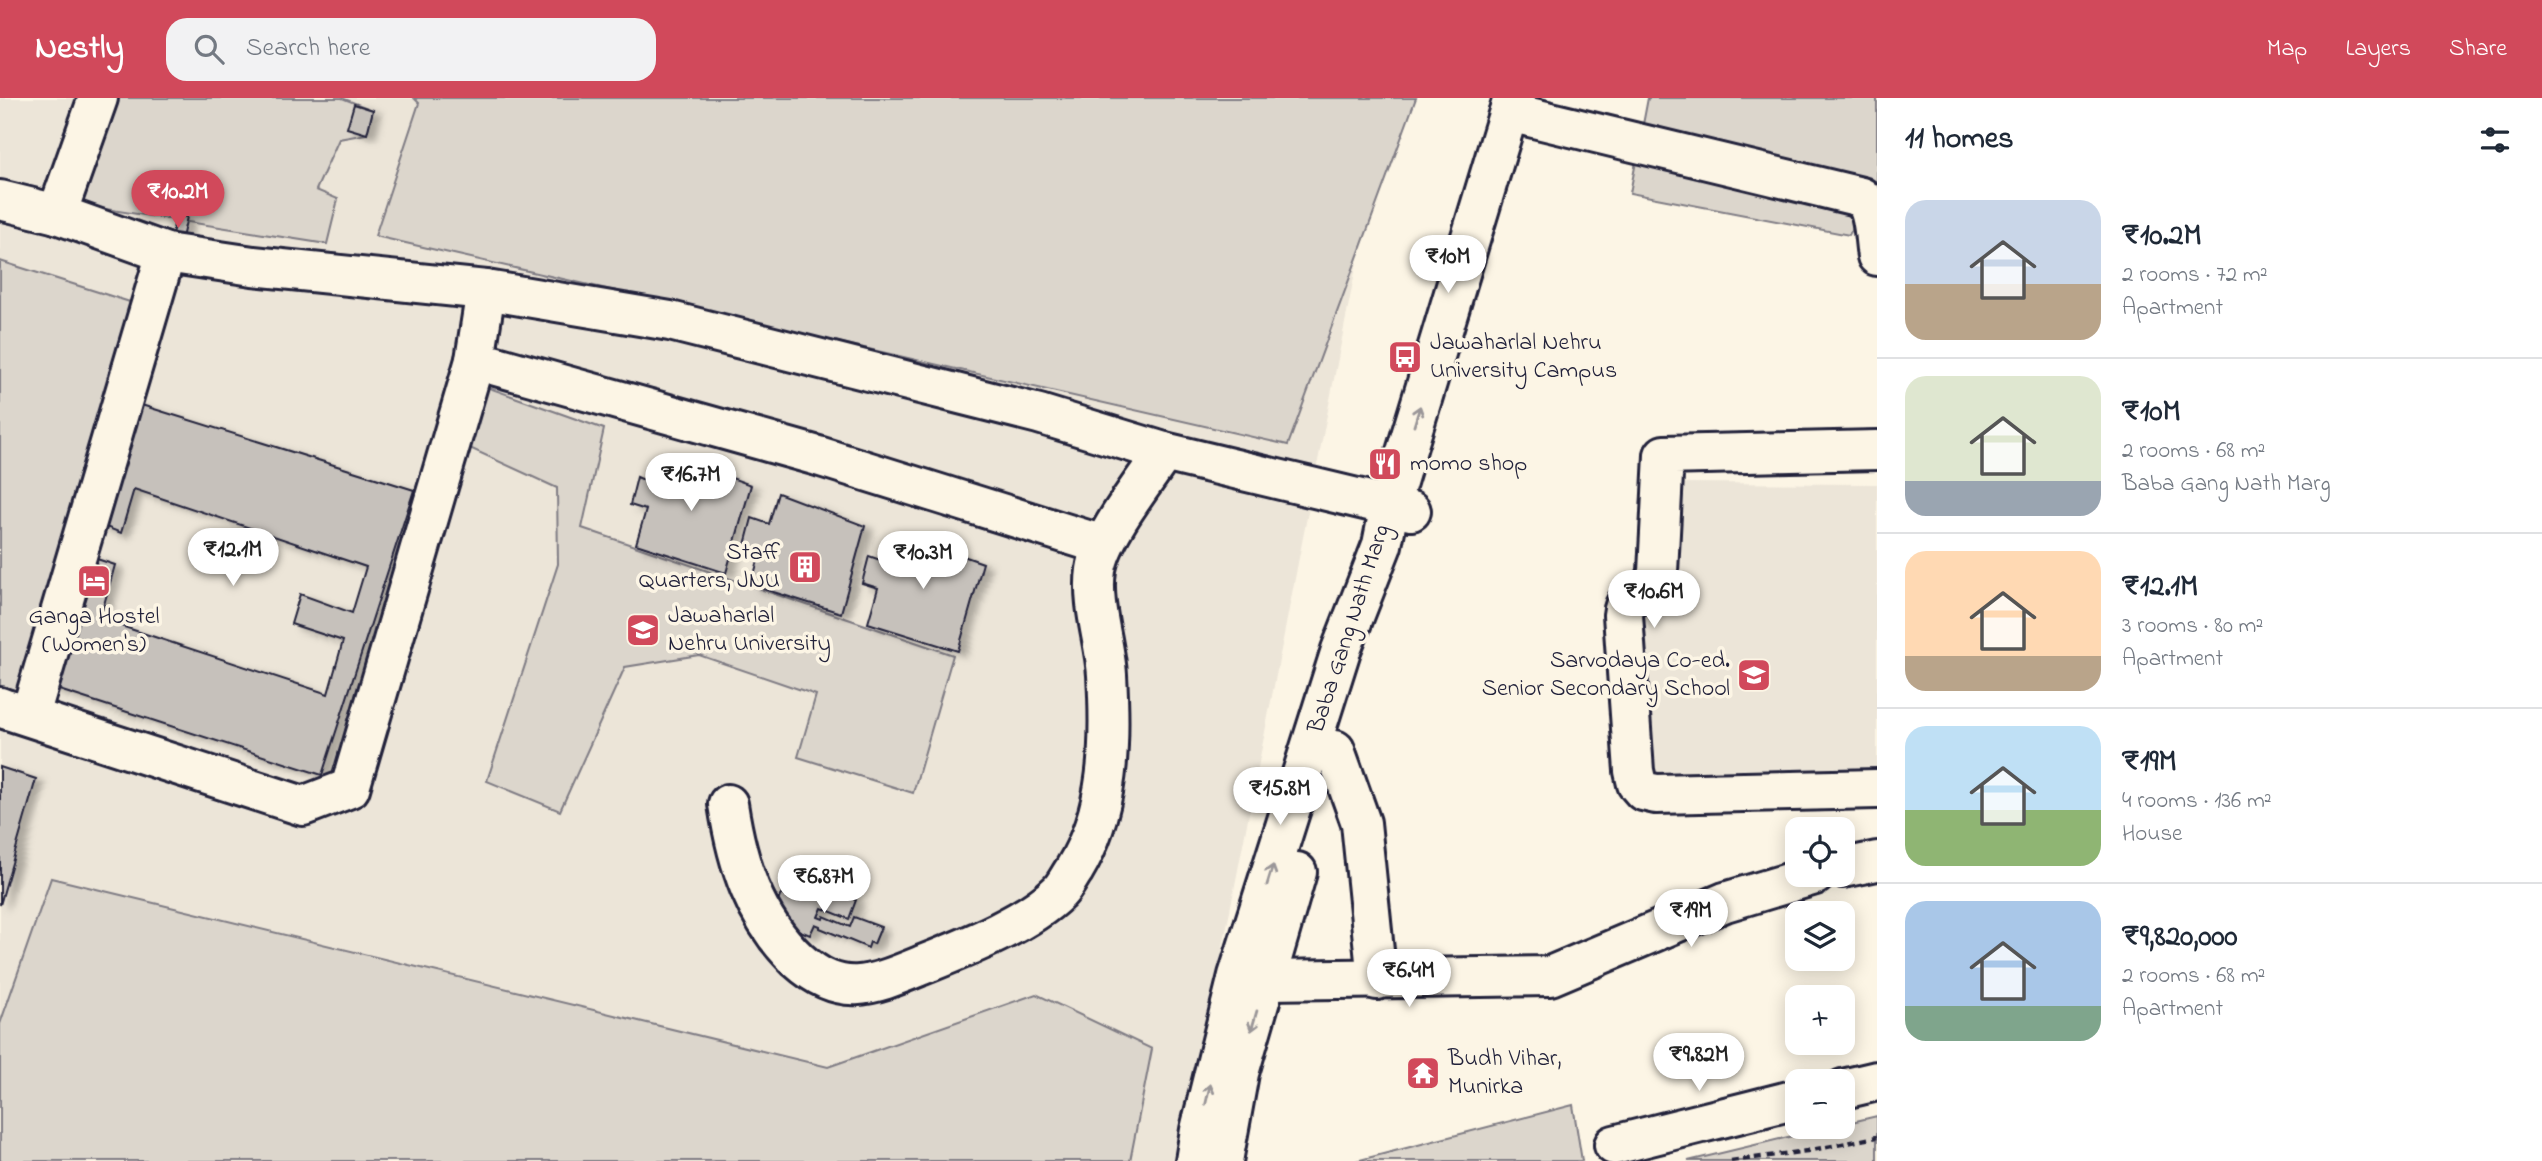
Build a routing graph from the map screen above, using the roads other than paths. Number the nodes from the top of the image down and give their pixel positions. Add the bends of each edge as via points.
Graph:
1 (97, 98) edge
2 (1522, 106) edge
3 (0, 200) edge
4 (57, 214) junction
5 (166, 253) junction
6 (1877, 256) edge
7 (486, 290) junction
8 (475, 360) junction
9 (1877, 450) edge
10 (1164, 452) junction
11 (1400, 508) junction
12 (1103, 545) junction
13 (4, 709) edge
14 (1335, 750) junction
15 (1877, 789) edge
16 (728, 804) dead end
17 (1877, 861) edge
18 (1855, 866) edge
19 (1785, 884) edge
20 (1377, 980) junction
21 (1267, 981) junction
22 (1877, 1081) edge
23 (1855, 1086) edge
24 (1785, 1102) edge
25 (1614, 1145) dead end
26 (1195, 1161) edge
27 (1223, 1161) edge

1 - 4 street
2 - 6 street via 1861,197 1870,214
2 - 11 street, Baba Gang Nath Marg via 1427,475
3 - 4 street
4 - 5 street
5 - 7 street
5 - 13 street via 33,705 19,712
7 - 8 street
7 - 10 street via 682,324 1039,414
8 - 12 street via 818,456
8 - 13 street via 350,788 303,806
9 - 15 street via 1664,455 1658,572 1646,592 1627,602 1623,615 1634,771 1643,791
10 - 11 street
10 - 12 street
11 - 14 street, Baba Gang Nath Marg
26 -> 11 street, Baba Gang Nath Marg via 1238,976 1341,650
12 - 16 street via 1095,592 1107,673 1109,728 1100,813 1088,846 1061,891 1039,908 880,982 831,983 813,973 775,936 752,898 734,845
14 - 20 street via 1361,823
14 - 21 street, Baba Gang Nath Marg
17 - 18 street
19 - 20 street via 1725,902 1550,976
20 - 21 street
21 -> 27 street, Baba Gang Nath Marg via 1239,1073
22 - 23 street
24 - 25 street

